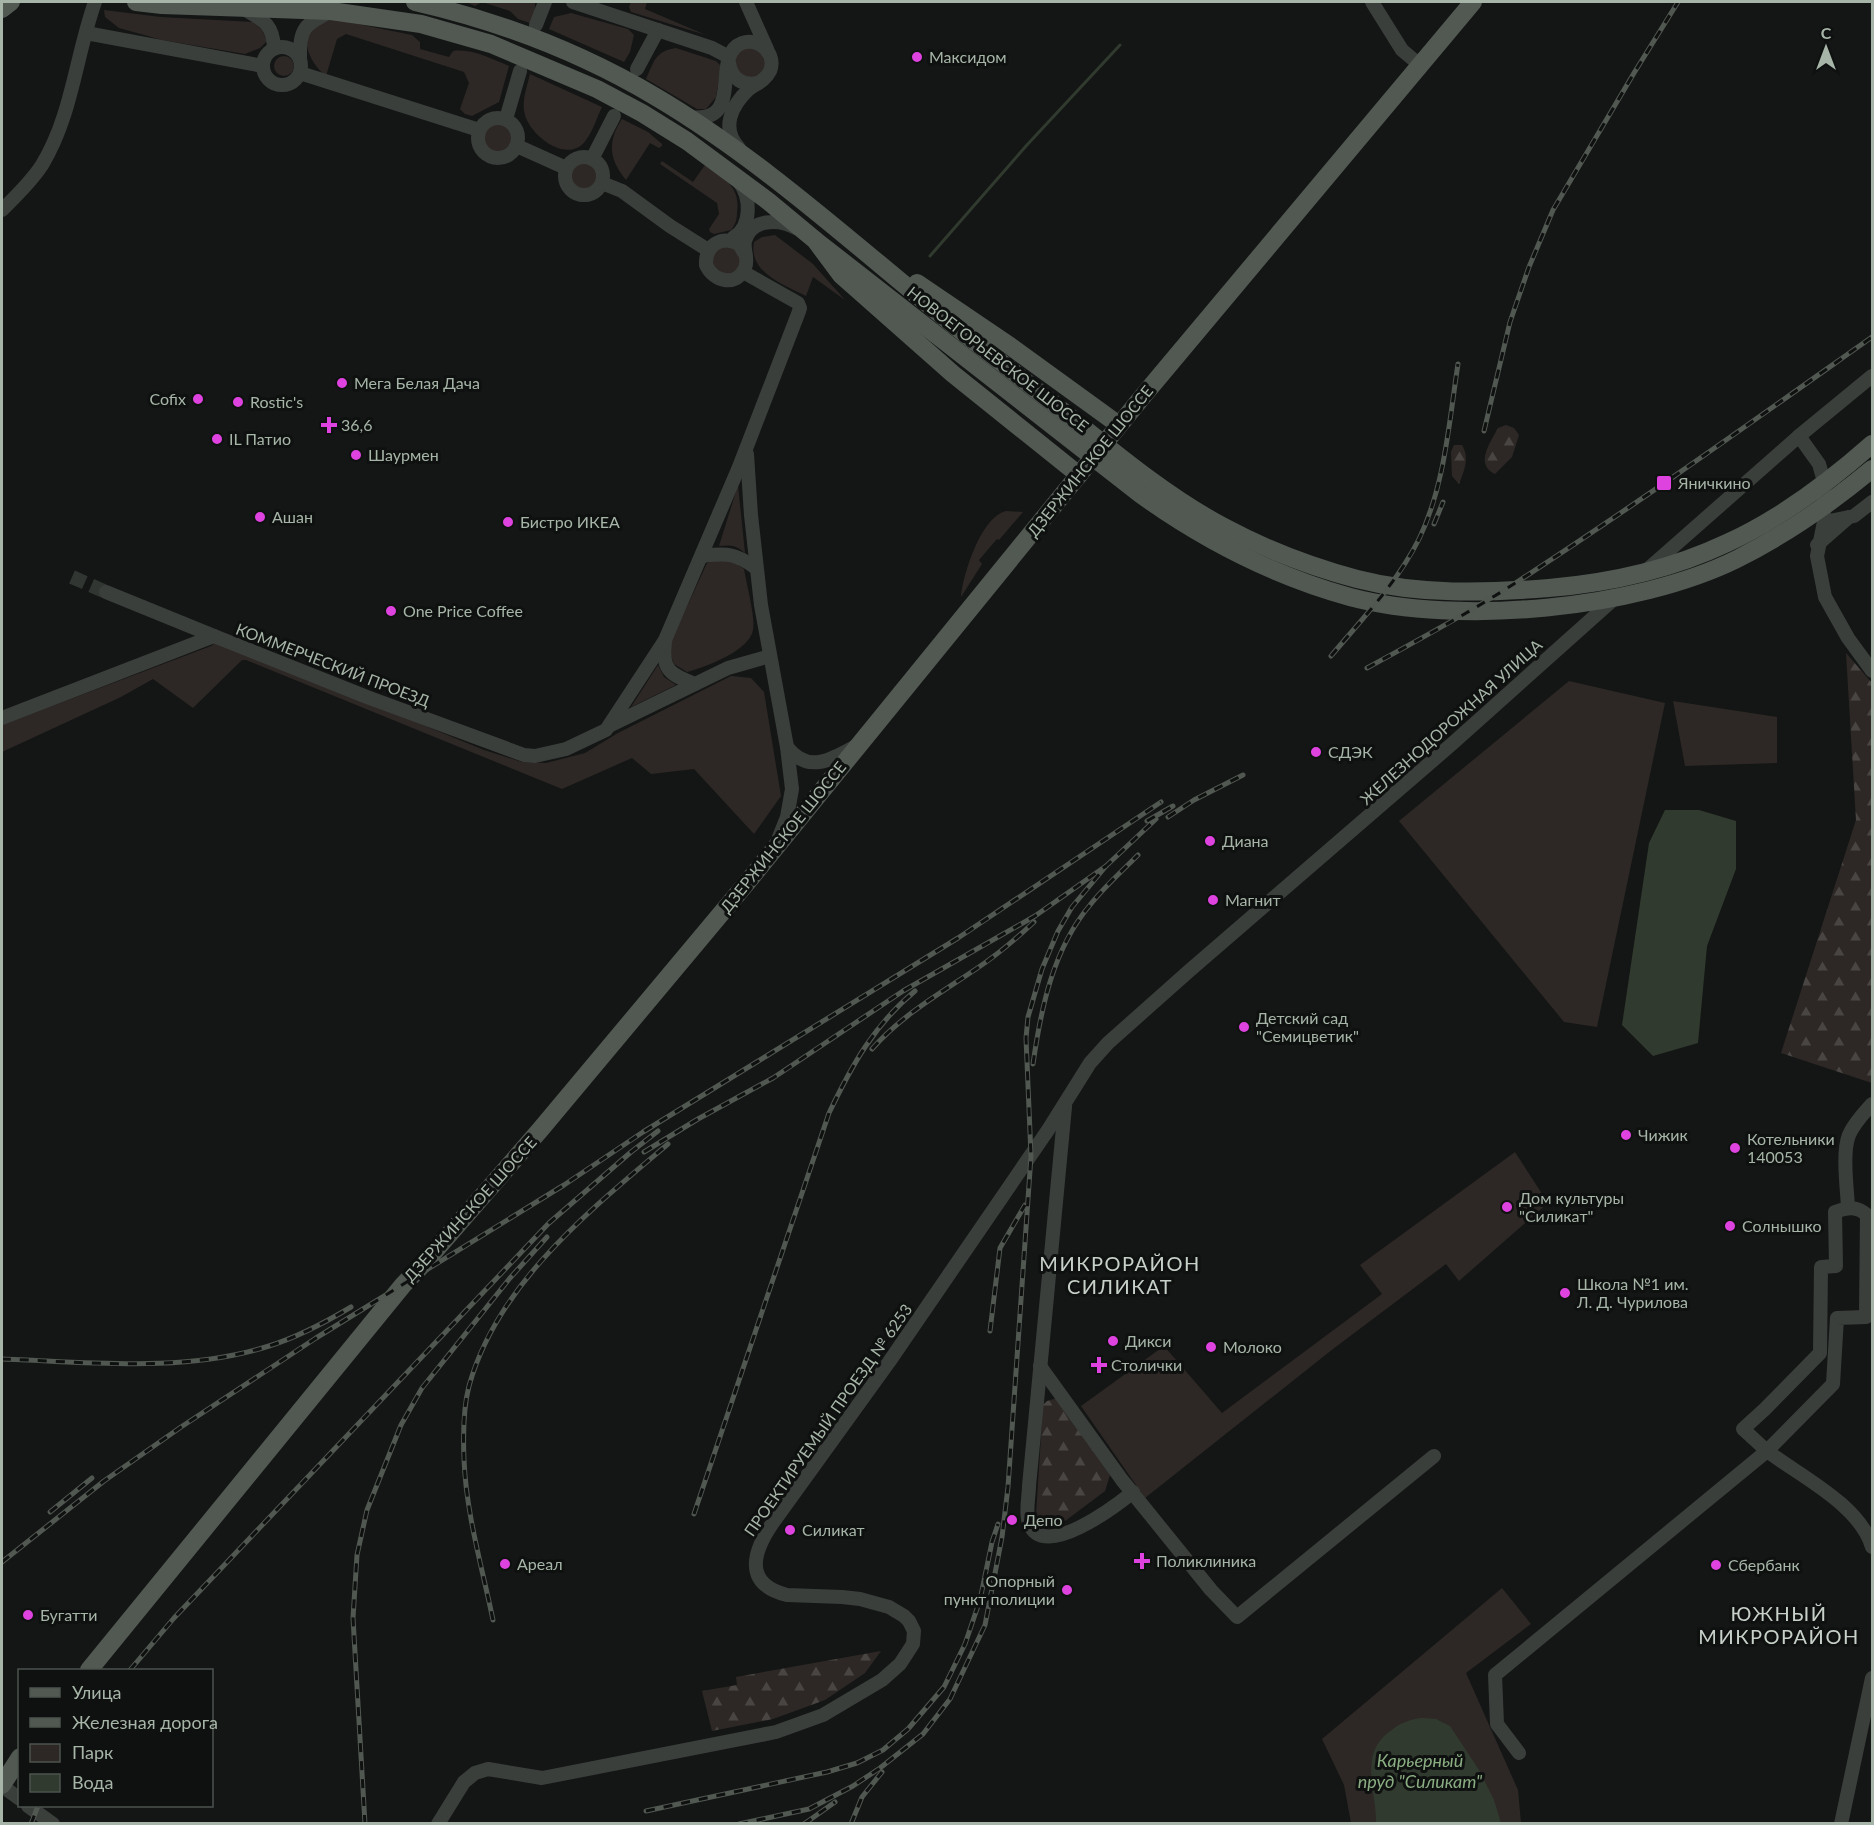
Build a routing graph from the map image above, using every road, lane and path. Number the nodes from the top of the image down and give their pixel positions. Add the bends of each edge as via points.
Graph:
1 (11, 2) edge
2 (96, 2) edge
3 (136, 2) edge
4 (415, 2) edge
5 (455, 2) edge
6 (544, 2) edge
7 (573, 2) edge
8 (1372, 2) edge
9 (1473, 2) edge
10 (748, 6) edge
11 (2, 9) edge
12 (244, 9) junction
13 (331, 11) junction
14 (90, 17) junction
15 (479, 19) junction
16 (536, 26) dead end
17 (658, 30) junction
18 (86, 33) junction
19 (120, 38) junction
20 (740, 44) junction
21 (274, 48) junction
22 (770, 54) junction
23 (300, 57) junction
24 (729, 60) junction
25 (262, 66) junction
26 (1421, 66) junction
27 (637, 69) dead end
28 (520, 71) dead end
29 (300, 73) junction
30 (758, 82) junction
31 (614, 116) dead end
32 (689, 117) junction
33 (506, 119) junction
34 (480, 130) junction
35 (518, 146) junction
36 (592, 159) junction
37 (751, 162) junction
38 (566, 168) junction
39 (730, 172) junction
40 (602, 183) junction
41 (2, 210) edge
42 (822, 216) junction
43 (811, 237) junction
44 (724, 240) junction
45 (708, 250) junction
46 (746, 256) junction
47 (743, 272) junction
48 (1872, 376) edge
49 (1023, 390) junction
50 (1077, 396) junction
51 (1119, 425) junction
52 (1799, 436) junction
53 (1037, 441) junction
54 (1872, 444) edge
55 (747, 448) junction
56 (1872, 469) edge
57 (1079, 475) junction
58 (1872, 502) edge
59 (1848, 517) junction
60 (1824, 522) junction
61 (1817, 545) junction
62 (702, 556) junction
63 (756, 568) junction
64 (106, 591) tunnel mouth
65 (214, 636) junction
66 (665, 640) junction
67 (770, 656) junction
68 (1872, 670) edge
69 (696, 684) junction
70 (2, 718) edge
71 (610, 726) junction
72 (860, 743) junction
73 (787, 747) junction
74 (771, 852) junction
75 (1872, 1104) edge
76 (1065, 1105) junction
77 (1848, 1207) junction
78 (1040, 1366) junction
79 (1767, 1451) junction
80 (1434, 1456) dead end
81 (1133, 1492) junction
82 (1872, 1547) edge
83 (91, 1669) edge
84 (1872, 1678) edge
85 (1866, 1738) edge
86 (1520, 1753) dead end
87 (18, 1759) edge
88 (2, 1785) edge
89 (18, 1797) edge
90 (29, 1807) edge
91 (53, 1824) edge
92 (438, 1824) edge
93 (1841, 1824) edge

1 - 11 main road
2 - 14 street
3 - 12 main road, НОВОЕГОРЬЕВСКОЕ ШОССЕ
4 - 15 main road, НОВОЕГОРЬЕВСКОЕ ШОССЕ
5 - 15 street
6 - 16 street
7 - 17 street
8 - 26 street via 1402,50
9 - 26 main road, ДЗЕРЖИНСКОЕ ШОССЕ
10 - 20 street via 749,27
10 - 22 street
12 - 13 main road, НОВОЕГОРЬЕВСКОЕ ШОССЕ
12 - 21 street via 268,26
13 - 23 street via 307,25 302,33
13 - 39 main road, НОВОЕГОРЬЕВСКОЕ ШОССЕ via 421,24 490,44 549,67 642,113
14 - 18 street
14 - 19 street
15 - 32 main road, НОВОЕГОРЬЕВСКОЕ ШОССЕ via 555,47
17 - 24 street via 712,48
17 - 27 street
18 - 19 street
18 - 41 street via 51,147 27,185
19 - 25 street
20 - 22 street via 757,42
20 - 24 street
21 - 23 street via 289,47
21 - 25 street
22 - 30 street via 770,71
23 - 29 street
24 - 30 street via 735,78 750,84
24 - 32 street via 717,111 705,118
25 - 29 street via 264,74 277,84 291,83
26 - 51 main road, ДЗЕРЖИНСКОЕ ШОССЕ
28 - 33 street
29 - 34 street
30 - 37 street via 732,109 728,128 735,144
31 - 36 street
32 - 37 main road, НОВОЕГОРЬЕВСКОЕ ШОССЕ
33 - 34 street via 491,119
33 - 35 street via 517,130
34 - 35 street via 479,145 490,157 506,157
35 - 38 street
36 - 38 street via 577,158
36 - 40 street via 602,169
37 - 42 main road, НОВОЕГОРЬЕВСКОЕ ШОССЕ
38 - 40 street via 568,187 579,195 592,194
39 - 43 main road, НОВОЕГОРЬЕВСКОЕ ШОССЕ
39 - 44 street via 746,193 748,210 743,229
40 - 45 street via 622,191
42 - 49 main road, НОВОЕГОРЬЕВСКОЕ ШОССЕ
42 - 50 main road
43 - 46 street via 783,222 765,223 748,235
43 - 49 main road, НОВОЕГОРЬЕВСКОЕ ШОССЕ
43 - 53 main road via 842,275 953,374
44 - 45 street
44 - 46 street via 739,244
45 - 47 street via 706,265 715,278 728,281
46 - 47 street
47 - 55 street, КОММЕРЧЕСКИЙ ПРОЕЗД via 798,303 800,308
48 - 52 street, ЖЕЛЕЗНОДОРОЖНАЯ УЛИЦА
49 - 54 main road, НОВОЕГОРЬЕВСКОЕ ШОССЕ via 1224,527 1328,571 1419,590 1476,592 1566,586 1656,568 1728,543 1767,521 1839,473
49 - 56 main road, НОВОЕГОРЬЕВСКОЕ ШОССЕ via 1140,494 1189,528 1273,569 1323,588 1406,607 1540,607 1604,600 1661,586 1736,560 1849,489
50 - 51 main road
50 - 53 main road via 1098,424 1098,434 1090,449 1066,458
51 - 57 main road, ДЗЕРЖИНСКОЕ ШОССЕ
52 - 60 street via 1819,464
52 - 76 street, ЖЕЛЕЗНОДОРОЖНАЯ УЛИЦА via 1108,1044 1074,1085
53 - 57 main road
55 - 62 street, КОММЕРЧЕСКИЙ ПРОЕЗД
55 - 63 street
57 - 72 main road, ДЗЕРЖИНСКОЕ ШОССЕ
58 - 59 street
59 - 60 street
59 - 61 street
60 - 61 street
61 - 68 street via 1825,597
62 - 63 street via 731,554
62 - 66 street, КОММЕРЧЕСКИЙ ПРОЕЗД
63 - 67 street
64 - 65 street
65 - 70 street, КОММЕРЧЕСКИЙ ПРОЕЗД
65 - 71 street, КОММЕРЧЕСКИЙ ПРОЕЗД via 524,755 566,749
66 - 69 street via 663,654 668,668 674,675
66 - 71 street, КОММЕРЧЕСКИЙ ПРОЕЗД
67 - 69 street via 728,668
67 - 73 street
69 - 71 street
72 - 73 street via 819,763 802,761
72 - 74 main road, ДЗЕРЖИНСКОЕ ШОССЕ
73 - 74 street via 792,789 782,833
74 - 83 main road, ДЗЕРЖИНСКОЕ ШОССЕ via 532,1139 403,1285
75 - 77 street via 1848,1136
76 - 78 street
76 - 92 street, ПРОЕКТИРУЕМЫЙ ПРОЕЗД № 6253 via 756,1552 757,1574 763,1585 776,1592 860,1599 904,1616 914,1637 900,1665 830,1711 776,1732 542,1778 488,1769 475,1773 464,1782
77 - 79 street via 1835,1212 1836,1266 1821,1267 1820,1353 1743,1429
77 - 79 street via 1868,1215 1866,1317 1837,1318 1833,1384
78 - 81 street
78 - 81 street via 1028,1505 1030,1525 1035,1532 1043,1535 1081,1528
79 - 82 street via 1829,1493 1860,1524
79 - 86 street via 1495,1676 1497,1724
80 - 81 street via 1237,1617
84 - 85 street
85 - 93 street
87 - 88 main road
88 - 89 street
90 - 91 street

